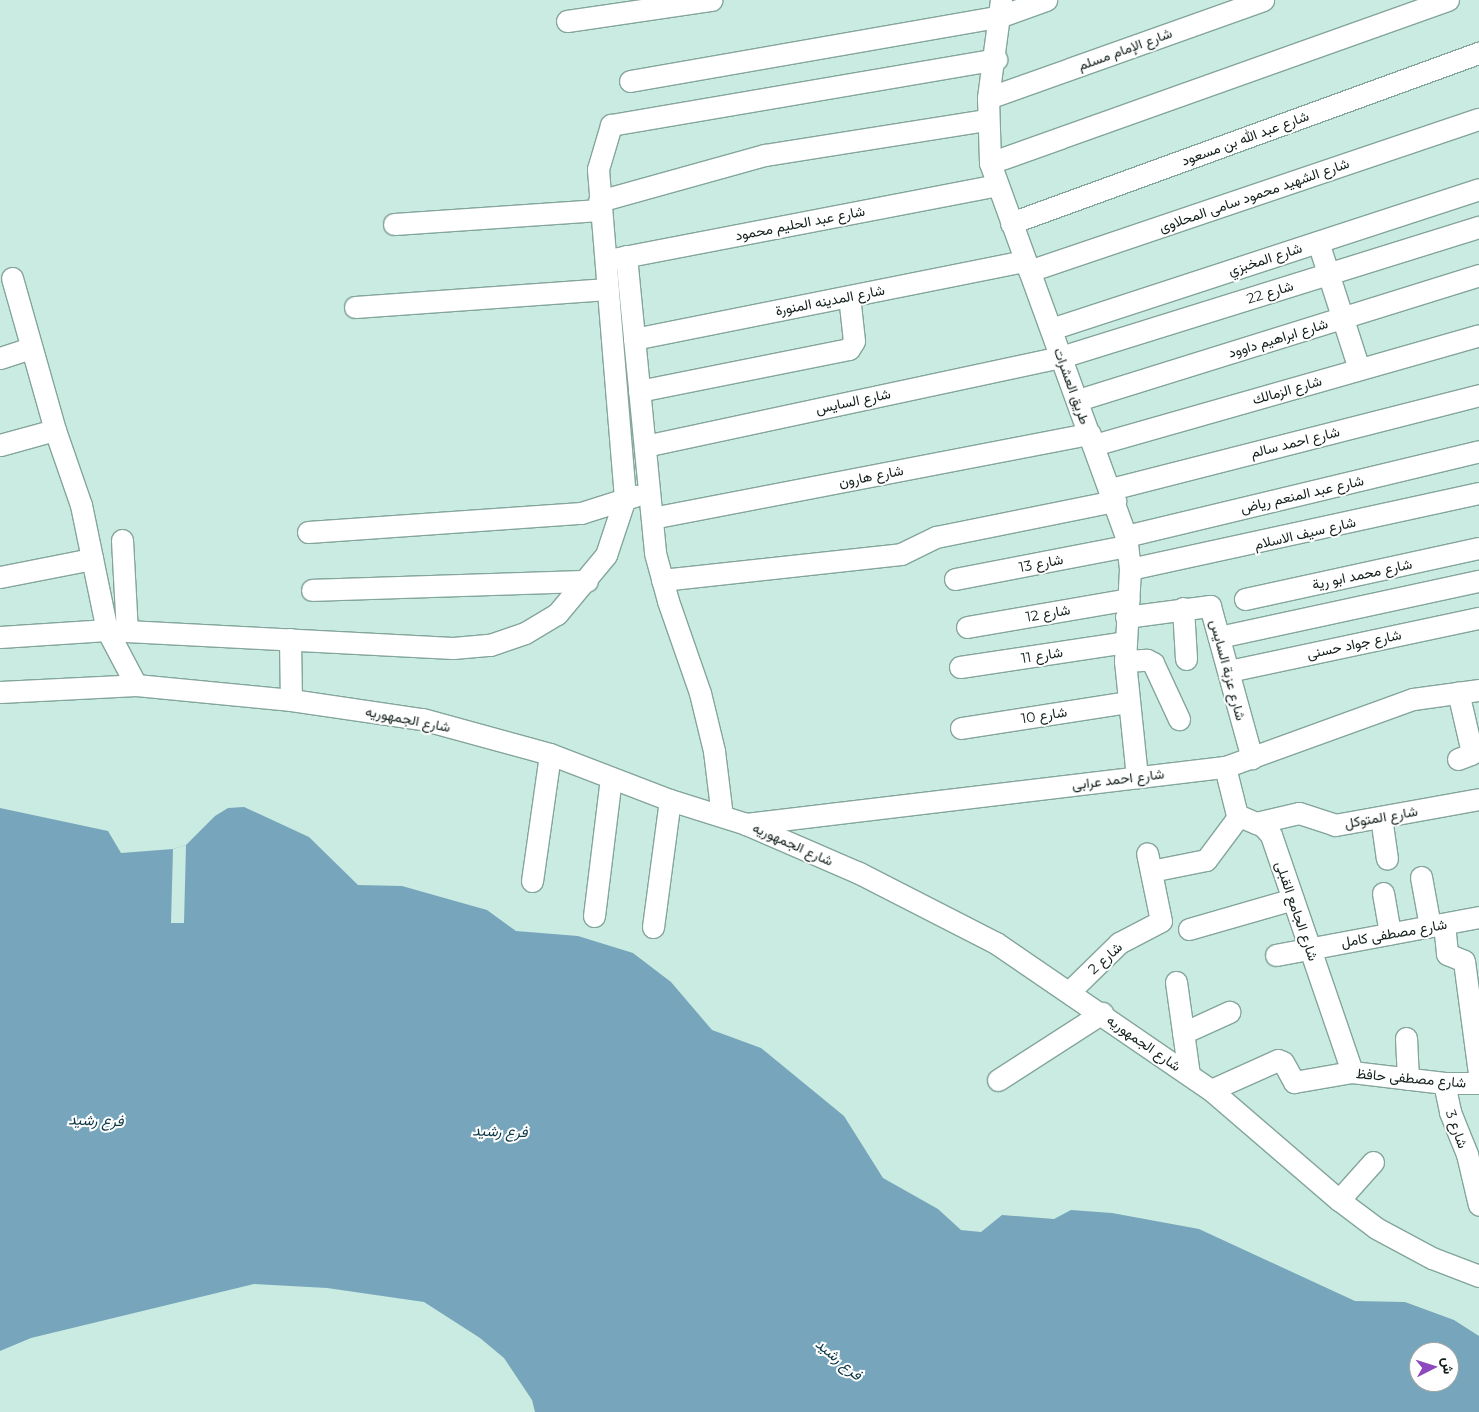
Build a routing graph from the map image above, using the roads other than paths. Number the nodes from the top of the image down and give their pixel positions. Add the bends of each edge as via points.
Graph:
1 (711, 0) edge
2 (1046, 0) edge
3 (1263, 0) edge
4 (1448, 0) edge
5 (1001, 8) edge
6 (567, 21) dead end
7 (1479, 53) edge
8 (996, 59) junction
9 (630, 81) dead end
10 (988, 98) junction
11 (1479, 119) edge
12 (987, 120) junction
13 (990, 162) junction
14 (997, 185) junction
15 (1479, 189) edge
16 (600, 205) junction
17 (1012, 223) junction
18 (394, 224) dead end
19 (1479, 227) edge
20 (1318, 242) junction
21 (626, 256) junction
22 (603, 260) junction
23 (1027, 266) junction
24 (1328, 274) junction
25 (1479, 275) edge
26 (12, 278) dead end
27 (607, 289) junction
28 (849, 296) junction
29 (355, 307) dead end
30 (1342, 318) junction
31 (1051, 329) junction
32 (1479, 335) edge
33 (634, 338) junction
34 (31, 348) junction
35 (1061, 357) junction
36 (0, 358) edge
37 (1359, 369) junction
38 (639, 391) junction
39 (1479, 395) edge
40 (1078, 400) junction
41 (54, 430) junction
42 (1092, 440) junction
43 (0, 445) edge
44 (645, 446) junction
45 (1479, 451) edge
46 (650, 493) junction
47 (1479, 493) edge
48 (1113, 495) junction
49 (625, 498) junction
50 (652, 518) junction
51 (308, 532) dead end
52 (122, 540) dead end
53 (1127, 541) junction
54 (1479, 548) edge
55 (92, 559) junction
56 (1130, 569) junction
57 (0, 577) edge
58 (955, 579) dead end
59 (662, 580) junction
60 (587, 581) junction
61 (1479, 581) edge
62 (312, 590) dead end
63 (1245, 599) dead end
64 (1128, 608) junction
65 (1183, 608) junction
66 (1479, 618) edge
67 (968, 628) dead end
68 (117, 630) junction
69 (0, 637) edge
70 (1219, 637) junction
71 (290, 639) junction
72 (1125, 652) junction
73 (1186, 659) dead end
74 (960, 667) dead end
75 (1229, 671) junction
76 (136, 685) junction
77 (1479, 690) edge
78 (0, 692) edge
79 (1458, 692) junction
80 (291, 700) junction
81 (1128, 702) junction
82 (1179, 719) dead end
83 (961, 728) dead end
84 (550, 754) junction
85 (1252, 758) junction
86 (1458, 759) dead end
87 (1225, 767) junction
88 (1137, 777) junction
89 (611, 778) junction
90 (1479, 799) edge
91 (670, 800) junction
92 (722, 816) junction
93 (1380, 817) junction
94 (1247, 820) junction
95 (746, 824) junction
96 (1387, 859) dead end
97 (1421, 877) dead end
98 (532, 881) dead end
99 (1383, 893) dead end
100 (1293, 899) junction
101 (594, 916) dead end
102 (1479, 917) edge
103 (1437, 925) junction
104 (653, 927) dead end
105 (1189, 929) dead end
106 (1390, 933) junction
107 (1309, 947) junction
108 (1276, 955) dead end
109 (1472, 978) edge
110 (1176, 982) dead end
111 (1070, 991) junction
112 (1229, 1012) dead end
113 (1102, 1013) junction
114 (1183, 1033) junction
115 (1406, 1038) dead end
116 (1352, 1072) junction
117 (1479, 1073) edge
118 (1189, 1074) junction
119 (1408, 1079) junction
120 (998, 1080) dead end
121 (1444, 1083) junction
122 (1479, 1083) edge
123 (1211, 1090) junction
124 (1373, 1162) dead end
125 (1339, 1200) junction
126 (1479, 1205) edge
127 (1479, 1276) edge

1 - 6 street
2 - 5 street
3 - 10 street, شارع الإمام مسلم
4 - 13 street
5 - 8 street, طريق العشرات
5 - 9 street
7 - 17 street, شارع عبد الله بن مسعود
8 - 10 street, طريق العشرات
8 - 16 street via 616,122 608,129 599,160
10 - 12 street, طريق العشرات
11 - 23 street, شارع الشهيد محمود سامى المحلاوى
12 - 13 street, طريق العشرات
12 - 16 street via 765,155
13 - 14 street, طريق العشرات
14 - 17 street, طريق العشرات
14 - 21 street, شارع عبد الحليم محمود
15 - 20 street, شارع المخبزي
16 - 18 street
16 - 22 street
17 - 23 street, طريق العشرات
19 - 24 street, شارع 22
20 - 24 street
20 - 31 street, شارع المخبزي
21 - 22 street, شارع عبد الحليم محمود
21 - 33 street
22 - 27 street
23 - 28 street, شارع المدينه المنورة
23 - 31 street, طريق العشرات
24 - 30 street
24 - 35 street, شارع 22
25 - 30 street, شارع ابراهيم داوود
26 - 34 street
27 - 29 street
27 - 49 street
28 - 33 street, شارع المدينه المنورة
28 - 38 street via 854,341 849,349
30 - 37 street
30 - 40 street, شارع ابراهيم داوود
31 - 35 street, طريق العشرات
32 - 37 street, شارع الزمالك
33 - 38 street
34 - 36 street
34 - 41 street
35 - 40 street, طريق العشرات
35 - 44 street, شارع السايس
37 - 42 street, شارع الزمالك
38 - 44 street
39 - 48 street, شارع احمد سالم
40 - 42 street, طريق العشرات
41 - 43 street
41 - 55 street via 81,505
42 - 48 street, طريق العشرات
42 - 50 street, شارع هارون
44 - 46 street
45 - 53 street, شارع عبد المنعم رياض
46 - 49 street
46 - 50 street
47 - 56 street, شارع سيف الاسلام
48 - 53 street, طريق العشرات
48 - 59 street, شارع احمد سالم via 936,537 901,554
49 - 51 street via 581,513
49 - 60 street via 606,555
50 - 59 street via 655,554
52 - 68 street
53 - 56 street, طريق العشرات
53 - 58 street, شارع 13
54 - 63 street, شارع محمد ابو رية
55 - 57 street
55 - 68 street
56 - 64 street, طريق العشرات
59 - 92 street via 700,693 714,751
60 - 62 street
60 - 71 street via 557,614 525,633 490,645 453,648
61 - 70 street
64 - 65 street, شارع عزبة السايس
64 - 67 street, شارع 12
64 - 72 street, طريق العشرات
65 - 70 street, شارع عزبة السايس via 1210,606
65 - 73 street
66 - 75 street, شارع جواد حسنى
68 - 69 street
68 - 71 street
68 - 76 street
70 - 75 street, شارع عزبة السايس
71 - 80 street
72 - 74 street, شارع 11
72 - 81 street, طريق العشرات
72 - 82 street, شارع 11 via 1153,663
75 - 85 street, شارع عزبة السايس
76 - 78 street, شارع الجمهوريه
76 - 80 street, شارع الجمهوريه
77 - 79 street, شارع احمد عرابى
79 - 85 street, شارع احمد عرابى via 1405,701
79 - 86 street via 1471,748 1470,754
80 - 84 street, شارع الجمهوريه via 422,719
81 - 83 street, شارع 10
81 - 88 street, طريق العشرات
84 - 89 street, شارع الجمهوريه
84 - 98 street
85 - 87 street, شارع احمد عرابى
87 - 88 street, شارع احمد عرابى
87 - 94 street, شارع الجامع القبلى
88 - 95 street, شارع احمد عرابى
89 - 91 street, شارع الجمهوريه
89 - 101 street
90 - 93 street, شارع المتوكل
91 - 92 street, شارع الجمهوريه
91 - 104 street
92 - 95 street, شارع الجمهوريه
93 - 94 street, شارع المتوكل via 1335,825 1299,813
93 - 96 street
94 - 100 street, شارع الجامع القبلى via 1271,835
94 - 111 street, شارع 2 via 1206,860 1149,862 1161,921 1119,943
95 - 111 street, شارع الجمهوريه via 944,914
97 - 103 street
99 - 106 street
100 - 105 street
100 - 107 street, شارع الجامع القبلى
102 - 103 street, شارع مصطفى كامل
103 - 106 street, شارع مصطفى كامل
103 - 109 street via 1447,954 1462,959
106 - 107 street, شارع مصطفى كامل
107 - 108 street, شارع مصطفى كامل
107 - 116 street, شارع الجامع القبلى
109 - 117 street
110 - 114 street
111 - 113 street, شارع الجمهوريه
112 - 114 street
113 - 118 street, شارع الجمهوريه
113 - 120 street
114 - 118 street
115 - 119 street
116 - 119 street, شارع مصطفى حافظ
116 - 123 street, شارع مصطفى حافظ via 1294,1082 1283,1062 1278,1060
118 - 123 street, شارع الجمهوريه
119 - 121 street, شارع مصطفى حافظ
121 - 122 street, شارع مصطفى حافظ
121 - 126 street, شارع 3
123 - 125 street, شارع الجمهوريه
124 - 125 street
125 - 127 street, شارع الجمهوريه via 1404,1244

